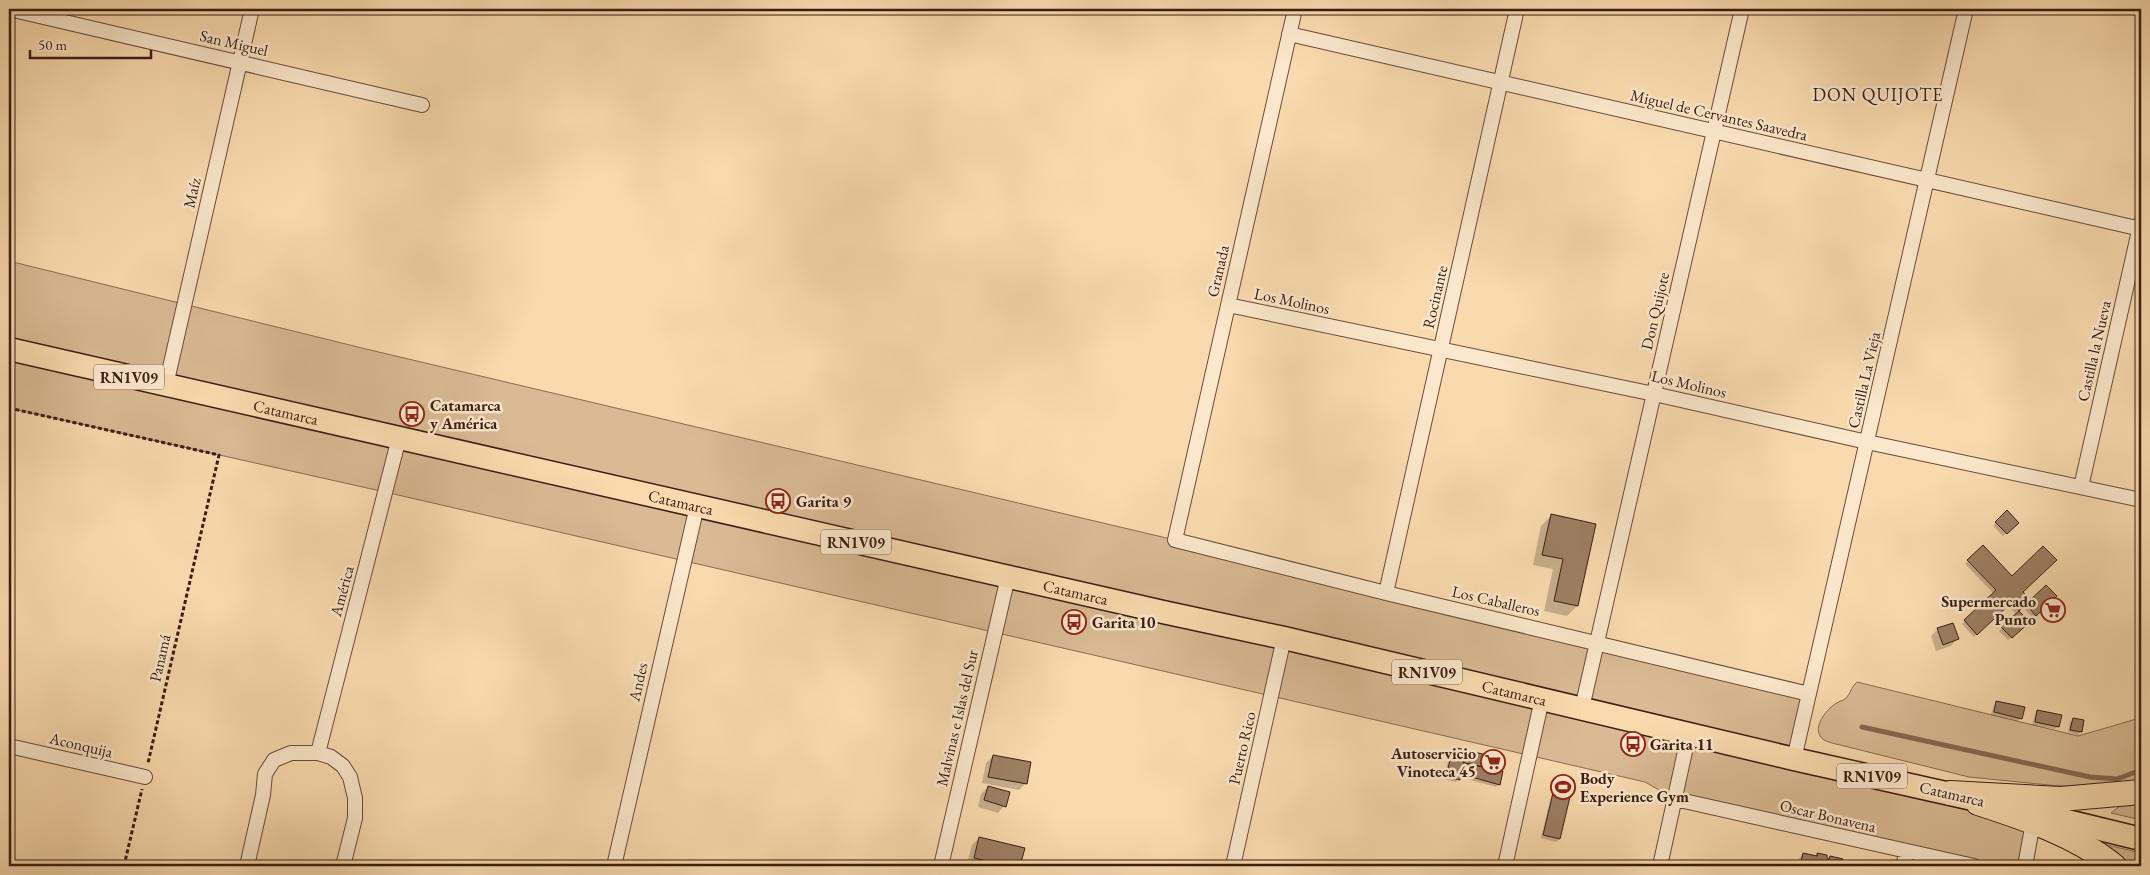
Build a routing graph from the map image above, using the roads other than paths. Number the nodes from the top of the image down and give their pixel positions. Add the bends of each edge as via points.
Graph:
1 (9, 9) edge
2 (252, 9) edge
3 (1295, 9) edge
4 (1517, 9) edge
5 (1742, 9) edge
6 (1966, 9) edge
7 (1289, 34) junction
8 (240, 63) junction
9 (1500, 82) junction
10 (422, 105) dead end
11 (1714, 131) junction
12 (1927, 180) junction
13 (2141, 227) edge
14 (1228, 305) junction
15 (9, 350) edge
16 (1441, 350) junction
17 (166, 385) junction
18 (1654, 394) junction
19 (400, 438) junction
20 (1868, 442) junction
21 (2081, 487) junction
22 (2141, 500) edge
23 (697, 506) junction
24 (1175, 540) joint
25 (1008, 577) junction
26 (1386, 594) junction
27 (1284, 638) junction
28 (1597, 644) junction
29 (1809, 694) junction
30 (1542, 699) junction
31 (1582, 708) junction
32 (1689, 733) junction
33 (9, 746) edge
34 (318, 753) junction
35 (1794, 758) junction
36 (145, 778) road end
37 (2141, 792) edge
38 (1950, 794) junction
39 (1675, 799) junction
40 (2034, 817) junction
41 (2141, 839) edge
42 (1907, 851) junction
43 (247, 866) edge
44 (343, 866) edge
45 (614, 866) edge
46 (941, 866) edge
47 (1233, 866) edge
48 (1505, 866) edge
49 (1660, 866) edge
50 (1903, 866) edge
51 (1974, 866) edge
52 (2025, 866) edge
53 (2114, 866) edge

1 - 8 street, San Miguel
2 - 8 street, Maíz
3 - 7 street, Granada
4 - 9 street, Rocinante
5 - 11 street, Don Quijote
6 - 12 street, Castilla La Vieja
7 - 9 street, Miguel de Cervantes Saavedra
7 - 14 street, Granada
8 - 10 street, San Miguel
8 - 17 street, Maíz
9 - 11 street, Miguel de Cervantes Saavedra
9 - 16 street, Rocinante
11 - 12 street, Miguel de Cervantes Saavedra
11 - 18 street, Don Quijote
12 - 13 street, Miguel de Cervantes Saavedra
12 - 20 street, Castilla La Vieja
13 - 21 street, Castilla la Nueva
14 - 16 street, Los Molinos
14 - 24 street, Granada
15 - 17 main road, Catamarca / RN1V09
16 - 18 street, Los Molinos
16 - 26 street, Rocinante
17 - 19 main road, Catamarca / RN1V09
18 - 20 street, Los Molinos
18 - 28 street, Don Quijote
19 - 23 main road, Catamarca / RN1V09
19 - 34 street, América
20 - 21 street, Los Molinos
20 - 29 street, Castilla La Vieja
21 - 22 street, Los Molinos
23 - 25 main road, Catamarca / RN1V09
23 - 45 street, Andes
24 - 26 street, Los Caballeros
25 - 27 main road, Catamarca / RN1V09
25 - 46 street, Malvinas e Islas del Sur
26 - 28 street, Los Caballeros
27 - 30 main road, Catamarca / RN1V09
27 - 47 street, Puerto Rico
28 - 29 street, Los Caballeros
28 - 31 street, Don Quijote
29 - 35 street, Castilla La Vieja
30 - 31 main road, Catamarca / RN1V09
30 - 48 street
31 - 32 main road, Catamarca / RN1V09
32 - 35 main road, Catamarca / RN1V09
32 - 39 street
33 - 36 street, Aconquija
34 - 43 street via 291,753 274,760 265,774
34 - 44 street via 343,766 350,776 355,798 355,818
35 - 38 main road, Catamarca / RN1V09
37 - 38 highway via 2061,799
38 - 40 highway
39 - 42 street, Oscar Bonavena
39 - 49 street
40 - 41 main road
40 - 52 street
40 - 53 highway
42 - 50 street
42 - 51 street, Oscar Bonavena

